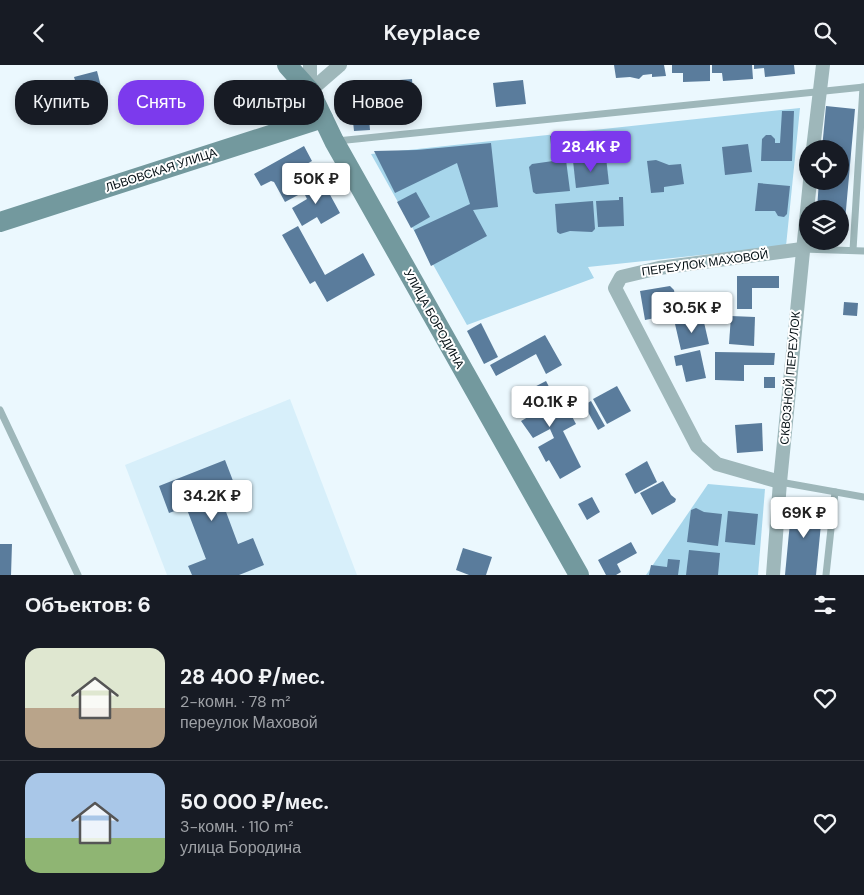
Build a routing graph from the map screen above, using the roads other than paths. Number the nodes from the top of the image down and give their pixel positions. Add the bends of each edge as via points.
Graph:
1 (287, 65) edge
2 (310, 65) edge
3 (338, 65) edge
4 (823, 65) edge
5 (300, 80) edge
6 (310, 80) edge
7 (322, 80) edge
8 (863, 87) edge
9 (820, 91) junction
10 (324, 120) edge
11 (301, 125) edge
12 (814, 140) edge
13 (334, 141) junction
14 (0, 222) edge
15 (799, 249) edge
16 (802, 250) edge
17 (849, 250) edge
18 (853, 250) junction
19 (864, 251) edge
20 (0, 410) edge
21 (780, 482) junction
22 (835, 492) junction
23 (864, 497) edge
24 (78, 575) edge
25 (579, 575) edge
26 (773, 575) edge
27 (826, 575) edge

1 - 5 street, УЛИЦА БОРОДИНА
2 - 6 street
3 - 7 street
4 - 9 street
8 - 9 lane
8 - 18 lane
9 - 12 street
9 - 13 lane
10 - 13 street, УЛИЦА БОРОДИНА
11 - 14 street, ЛЬВОВСКАЯ УЛИЦА
13 - 25 street, УЛИЦА БОРОДИНА
15 - 21 street, ПЕРЕУЛОК МАХОВОЙ via 659,268 621,277 614,288 698,446 717,464
16 - 21 street, СКВОЗНОЙ ПЕРЕУЛОК
17 - 18 lane
18 - 19 lane
20 - 24 lane
21 - 22 lane
21 - 26 street, СКВОЗНОЙ ПЕРЕУЛОК
22 - 23 lane
22 - 27 lane

